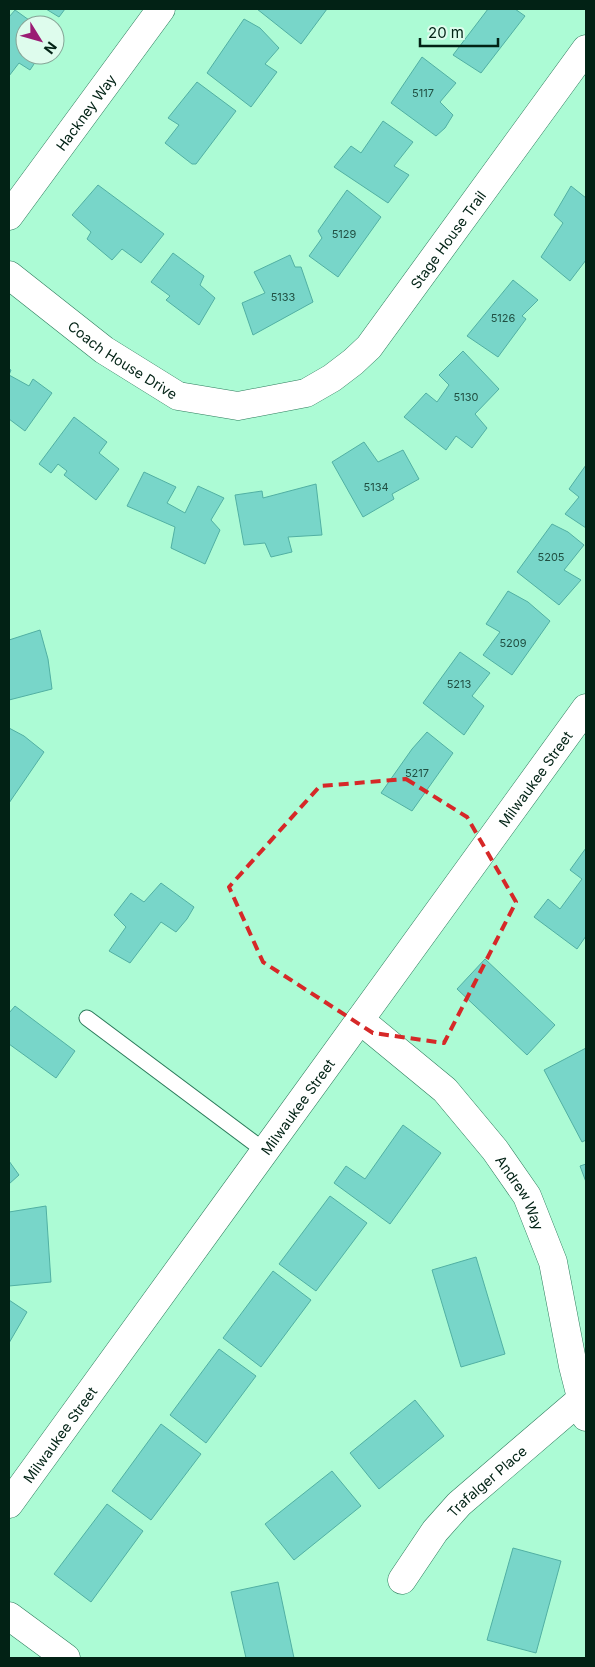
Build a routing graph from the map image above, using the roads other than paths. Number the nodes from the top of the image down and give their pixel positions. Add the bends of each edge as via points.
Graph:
1 (161, 9) edge
2 (586, 49) edge
3 (9, 216) edge
4 (9, 275) edge
5 (282, 398) joint
6 (586, 708) edge
7 (87, 1018) dead end
8 (360, 1020) junction
9 (265, 1151) junction
10 (585, 1404) edge
11 (9, 1504) edge
12 (402, 1580) dead end
13 (9, 1616) edge
14 (66, 1658) edge

1 - 3 street, Hackney Way
2 - 5 street, Stage House Trail via 369,347 332,378 306,393
4 - 5 street, Coach House Drive via 104,350 178,396 238,406
6 - 8 street, Milwaukee Street
7 - 9 lane
8 - 9 street, Milwaukee Street
8 - 10 street, Andrew Way via 445,1090 495,1150 527,1196 553,1262
9 - 11 street, Milwaukee Street
10 - 12 street, Trafalger Place via 459,1504 435,1531
13 - 14 street

